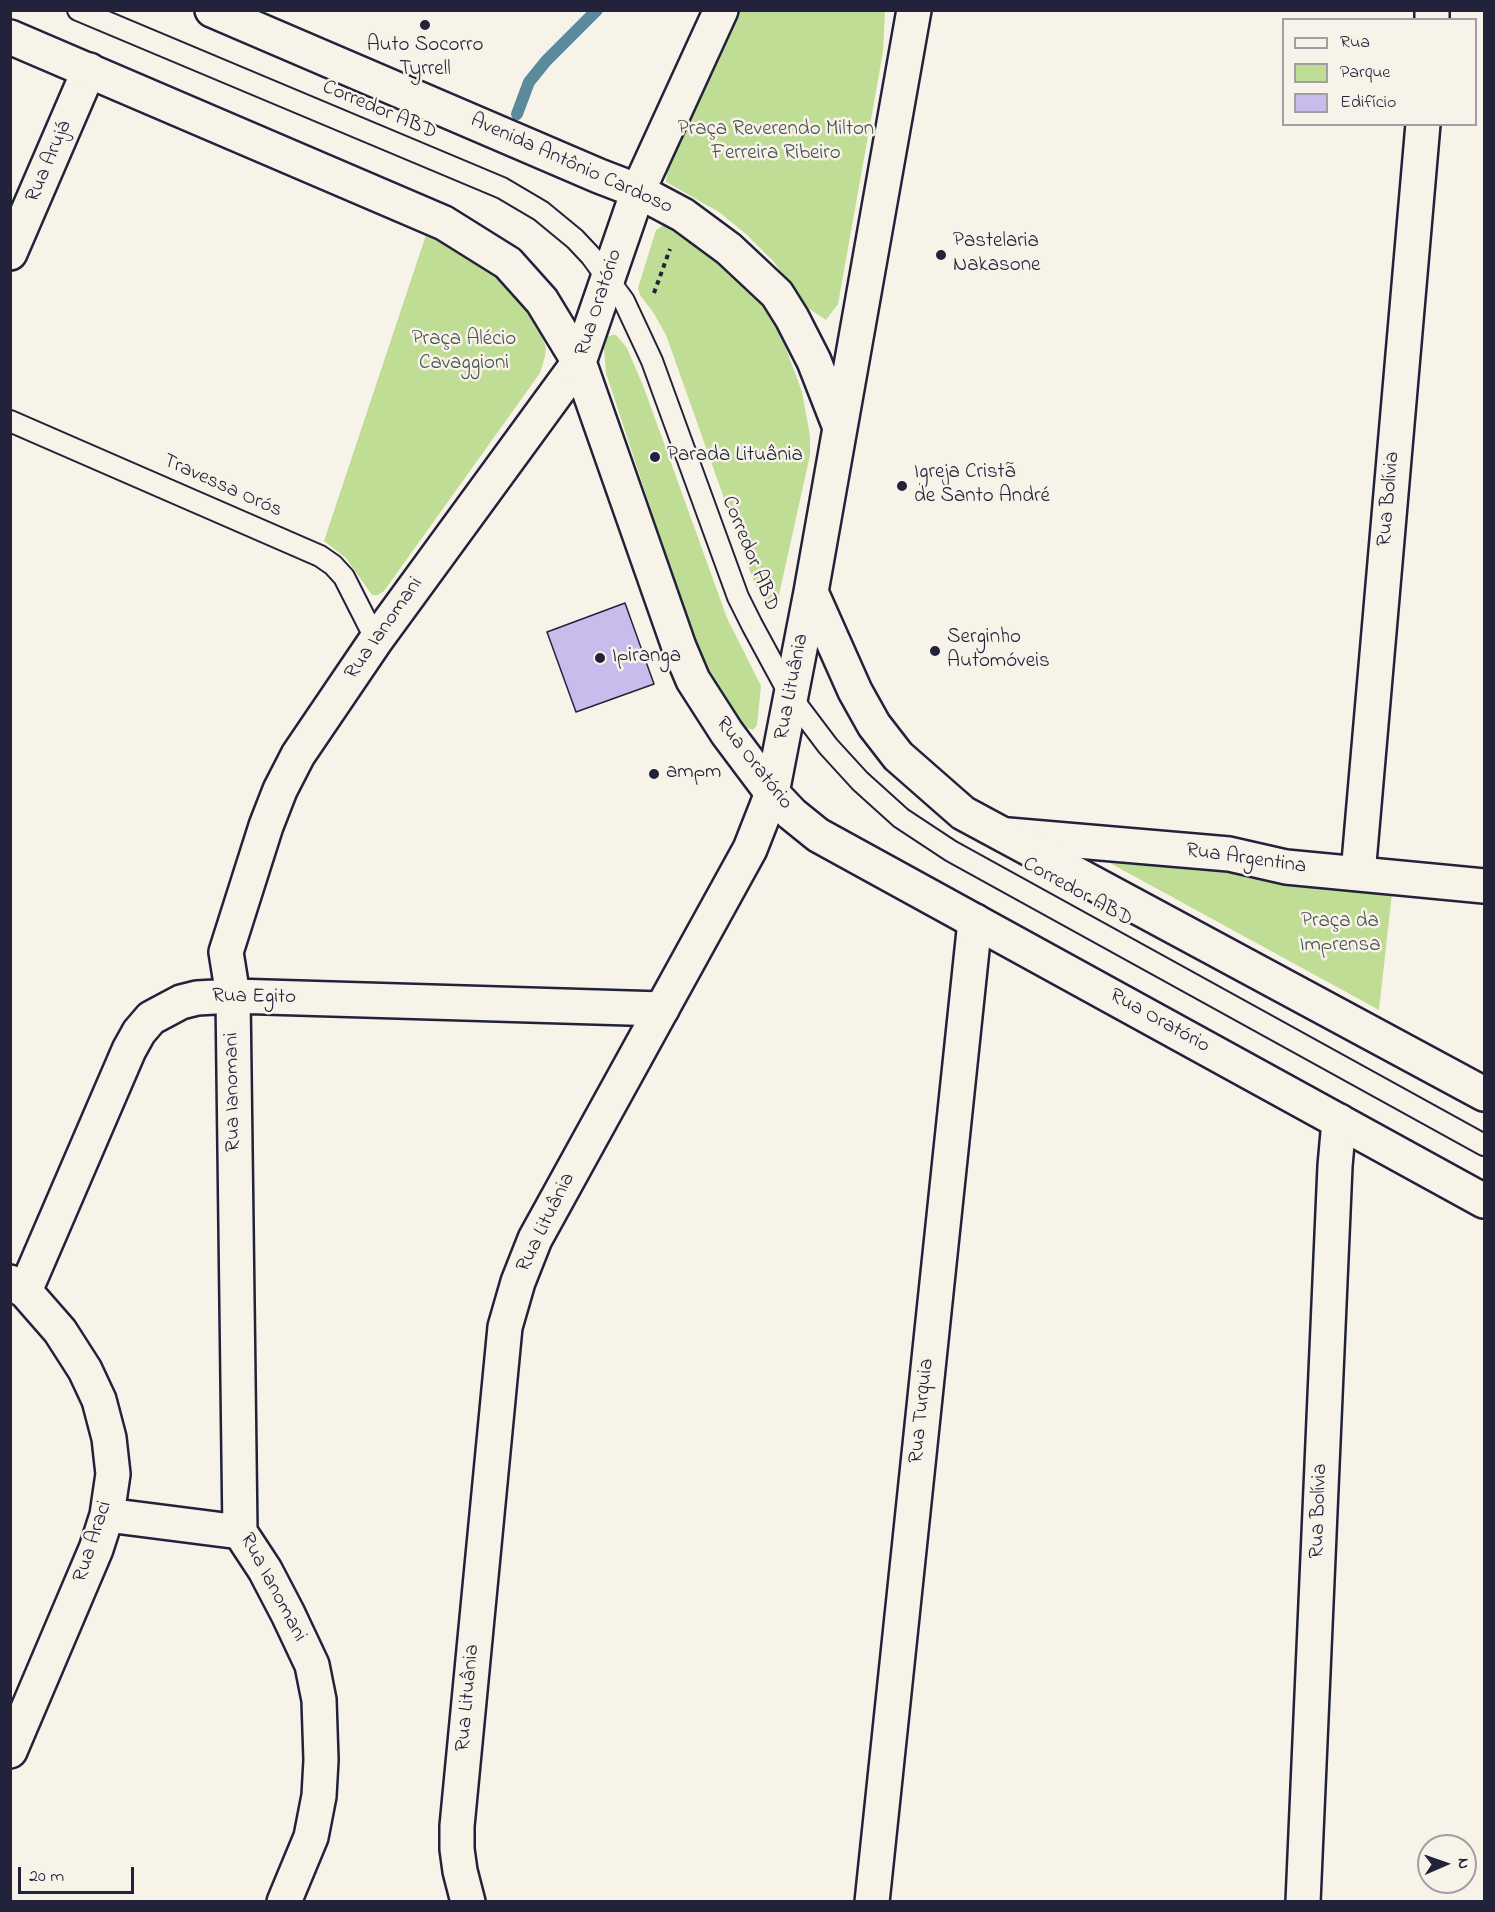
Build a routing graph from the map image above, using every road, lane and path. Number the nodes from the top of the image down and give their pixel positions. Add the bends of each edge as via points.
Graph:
1 (78, 10) edge
2 (212, 10) edge
3 (721, 10) edge
4 (914, 10) edge
5 (10, 37) edge
6 (89, 70) junction
7 (1423, 126) edge
8 (638, 191) junction
9 (10, 253) edge
10 (607, 278) junction
11 (579, 362) junction
12 (10, 421) edge
13 (839, 425) junction
14 (811, 592) junction
15 (376, 640) junction
16 (791, 698) junction
17 (772, 793) junction
18 (1008, 835) junction
19 (1358, 874) junction
20 (1485, 886) edge
21 (975, 921) junction
22 (232, 996) junction
23 (662, 1009) junction
24 (1485, 1094) edge
25 (1339, 1121) junction
26 (1485, 1145) edge
27 (1485, 1201) edge
28 (18, 1286) edge
29 (107, 1515) junction
30 (240, 1532) junction
31 (10, 1751) edge
32 (470, 1900) edge
33 (285, 1902) edge
34 (872, 1902) edge
35 (1303, 1902) edge

1 - 10 lane, Corredor ABD via 502,188 541,211 575,239
2 - 8 street, Avenida Antônio Cardoso
3 - 8 street, Rua Oratório
4 - 13 street
5 - 6 street
6 - 9 street, Rua Arujá
6 - 11 street via 444,223 478,243 508,263 542,301
7 - 19 street, Rua Bolívia
8 - 10 street, Rua Oratório
8 - 13 street, Avenida Antônio Cardoso via 683,215 720,242 777,294 813,361
10 - 11 street, Rua Oratório
10 - 16 lane, Corredor ABD via 624,301 652,361 738,597
11 - 15 street, Rua Ianomani
11 - 17 street, Rua Oratório via 693,680
12 - 15 lane, Travessa Orós via 320,556 344,577
13 - 14 street
14 - 16 street, Rua Lituânia
14 - 18 street via 855,691 898,756 963,813
15 - 22 street, Rua Ianomani via 298,755 280,790 226,952
16 - 17 street, Rua Lituânia
16 - 26 lane, Corredor ABD via 860,781 901,818 951,851
17 - 21 street, Rua Oratório via 818,835
17 - 23 street, Rua Lituânia via 750,849
18 - 19 street, Rua Argentina via 1229,854 1286,867
18 - 24 street
19 - 20 street, Rua Argentina
21 - 25 street, Rua Oratório
21 - 34 street, Rua Turquia
22 - 23 street, Rua Egito
22 - 28 street, Rua Egito via 181,1002 151,1018 139,1032
22 - 30 street, Rua Ianomani
23 - 32 street, Rua Lituânia via 535,1239 505,1327 457,1826 456,1849
25 - 27 street, Rua Oratório
25 - 35 street, Rua Bolívia
28 - 29 street, Rua Araci via 60,1331 99,1400 110,1438 113,1474
29 - 30 street
29 - 31 street, Rua Araci
30 - 33 street, Rua Ianomani via 293,1624 312,1665 319,1700 319,1796 310,1837

